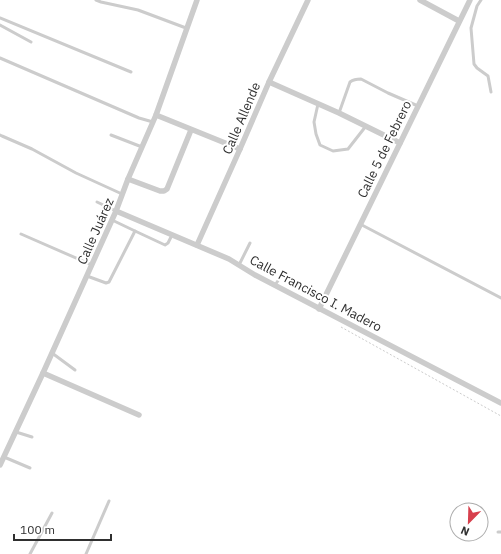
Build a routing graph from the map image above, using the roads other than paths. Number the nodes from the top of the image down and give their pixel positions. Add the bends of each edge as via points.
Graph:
1 (96, 0) edge
2 (197, 0) edge
3 (308, 0) edge
4 (420, 0) edge
5 (470, 0) edge
6 (481, 0) edge
7 (0, 18) edge
8 (459, 21) junction
9 (0, 25) edge
10 (186, 28) junction
11 (32, 42) dead end
12 (0, 58) edge
13 (131, 72) dead end
14 (269, 82) junction
15 (491, 92) dead end
16 (318, 104) junction
17 (418, 106) junction
18 (338, 113) junction
19 (156, 115) junction
20 (153, 122) junction
21 (366, 126) junction
22 (191, 130) junction
23 (0, 134) edge
24 (111, 135) dead end
25 (400, 143) junction
26 (142, 147) junction
27 (240, 149) junction
28 (128, 179) junction
29 (123, 194) junction
30 (97, 202) dead end
31 (116, 211) junction
32 (112, 220) junction
33 (360, 224) junction
34 (135, 231) junction
35 (21, 234) dead end
36 (172, 235) junction
37 (250, 243) dead end
38 (197, 245) junction
39 (92, 265) junction
40 (238, 265) junction
41 (282, 275) dead end
42 (87, 276) junction
43 (275, 285) junction
44 (501, 298) edge
45 (319, 309) junction
46 (52, 354) junction
47 (74, 370) dead end
48 (43, 373) junction
49 (501, 403) edge
50 (139, 414) dead end
51 (16, 432) junction
52 (32, 437) dead end
53 (2, 456) edge
54 (0, 465) edge
55 (30, 468) dead end
56 (109, 501) dead end
57 (52, 513) dead end
58 (30, 554) edge
59 (86, 554) edge

1 - 10 lane via 138,10
2 - 10 street, Calle Juárez
3 - 14 street, Calle Allende
4 - 8 street
5 - 8 street, Calle 5 de Febrero
6 - 15 lane via 471,28 474,64 488,76
7 - 13 lane
8 - 17 street, Calle 5 de Febrero
9 - 11 lane
10 - 19 street, Calle Juárez
12 - 20 lane
14 - 16 street
14 - 27 street, Calle Allende
16 - 18 street
16 - 21 lane via 314,122 316,134 320,145 333,151 348,149
17 - 18 lane via 357,79 350,82
17 - 25 street, Calle 5 de Febrero
18 - 21 street
19 - 20 street, Calle Juárez
19 - 22 street
20 - 26 street, Calle Juárez
21 - 25 street
22 - 27 street
22 - 28 street via 167,189 160,191
23 - 29 lane
24 - 26 lane
25 - 33 street, Calle 5 de Febrero
26 - 28 street, Calle Juárez
27 - 38 street, Calle Allende
28 - 29 street, Calle Juárez
29 - 31 street, Calle Juárez
30 - 31 lane
31 - 32 street, Calle Juárez
31 - 36 street, Calle Francisco I. Madero
32 - 34 lane
32 - 39 street, Calle Juárez
33 - 44 lane
33 - 45 street, Calle 5 de Febrero
34 - 36 lane via 165,246
34 - 42 lane via 109,282
35 - 39 lane
36 - 38 street, Calle Francisco I. Madero
37 - 40 lane
38 - 40 street, Calle Francisco I. Madero
39 - 42 street, Calle Juárez
40 - 43 street, Calle Francisco I. Madero
41 - 43 lane
42 - 46 street, Calle Juárez
43 - 45 street, Calle Francisco I. Madero
45 - 49 street, Calle Francisco I. Madero
46 - 47 lane
46 - 48 street, Calle Juárez
48 - 50 street
48 - 51 street, Calle Juárez
51 - 52 lane
51 - 53 street, Calle Juárez
53 - 54 street, Calle Juárez
53 - 55 lane
56 - 59 lane
57 - 58 lane

